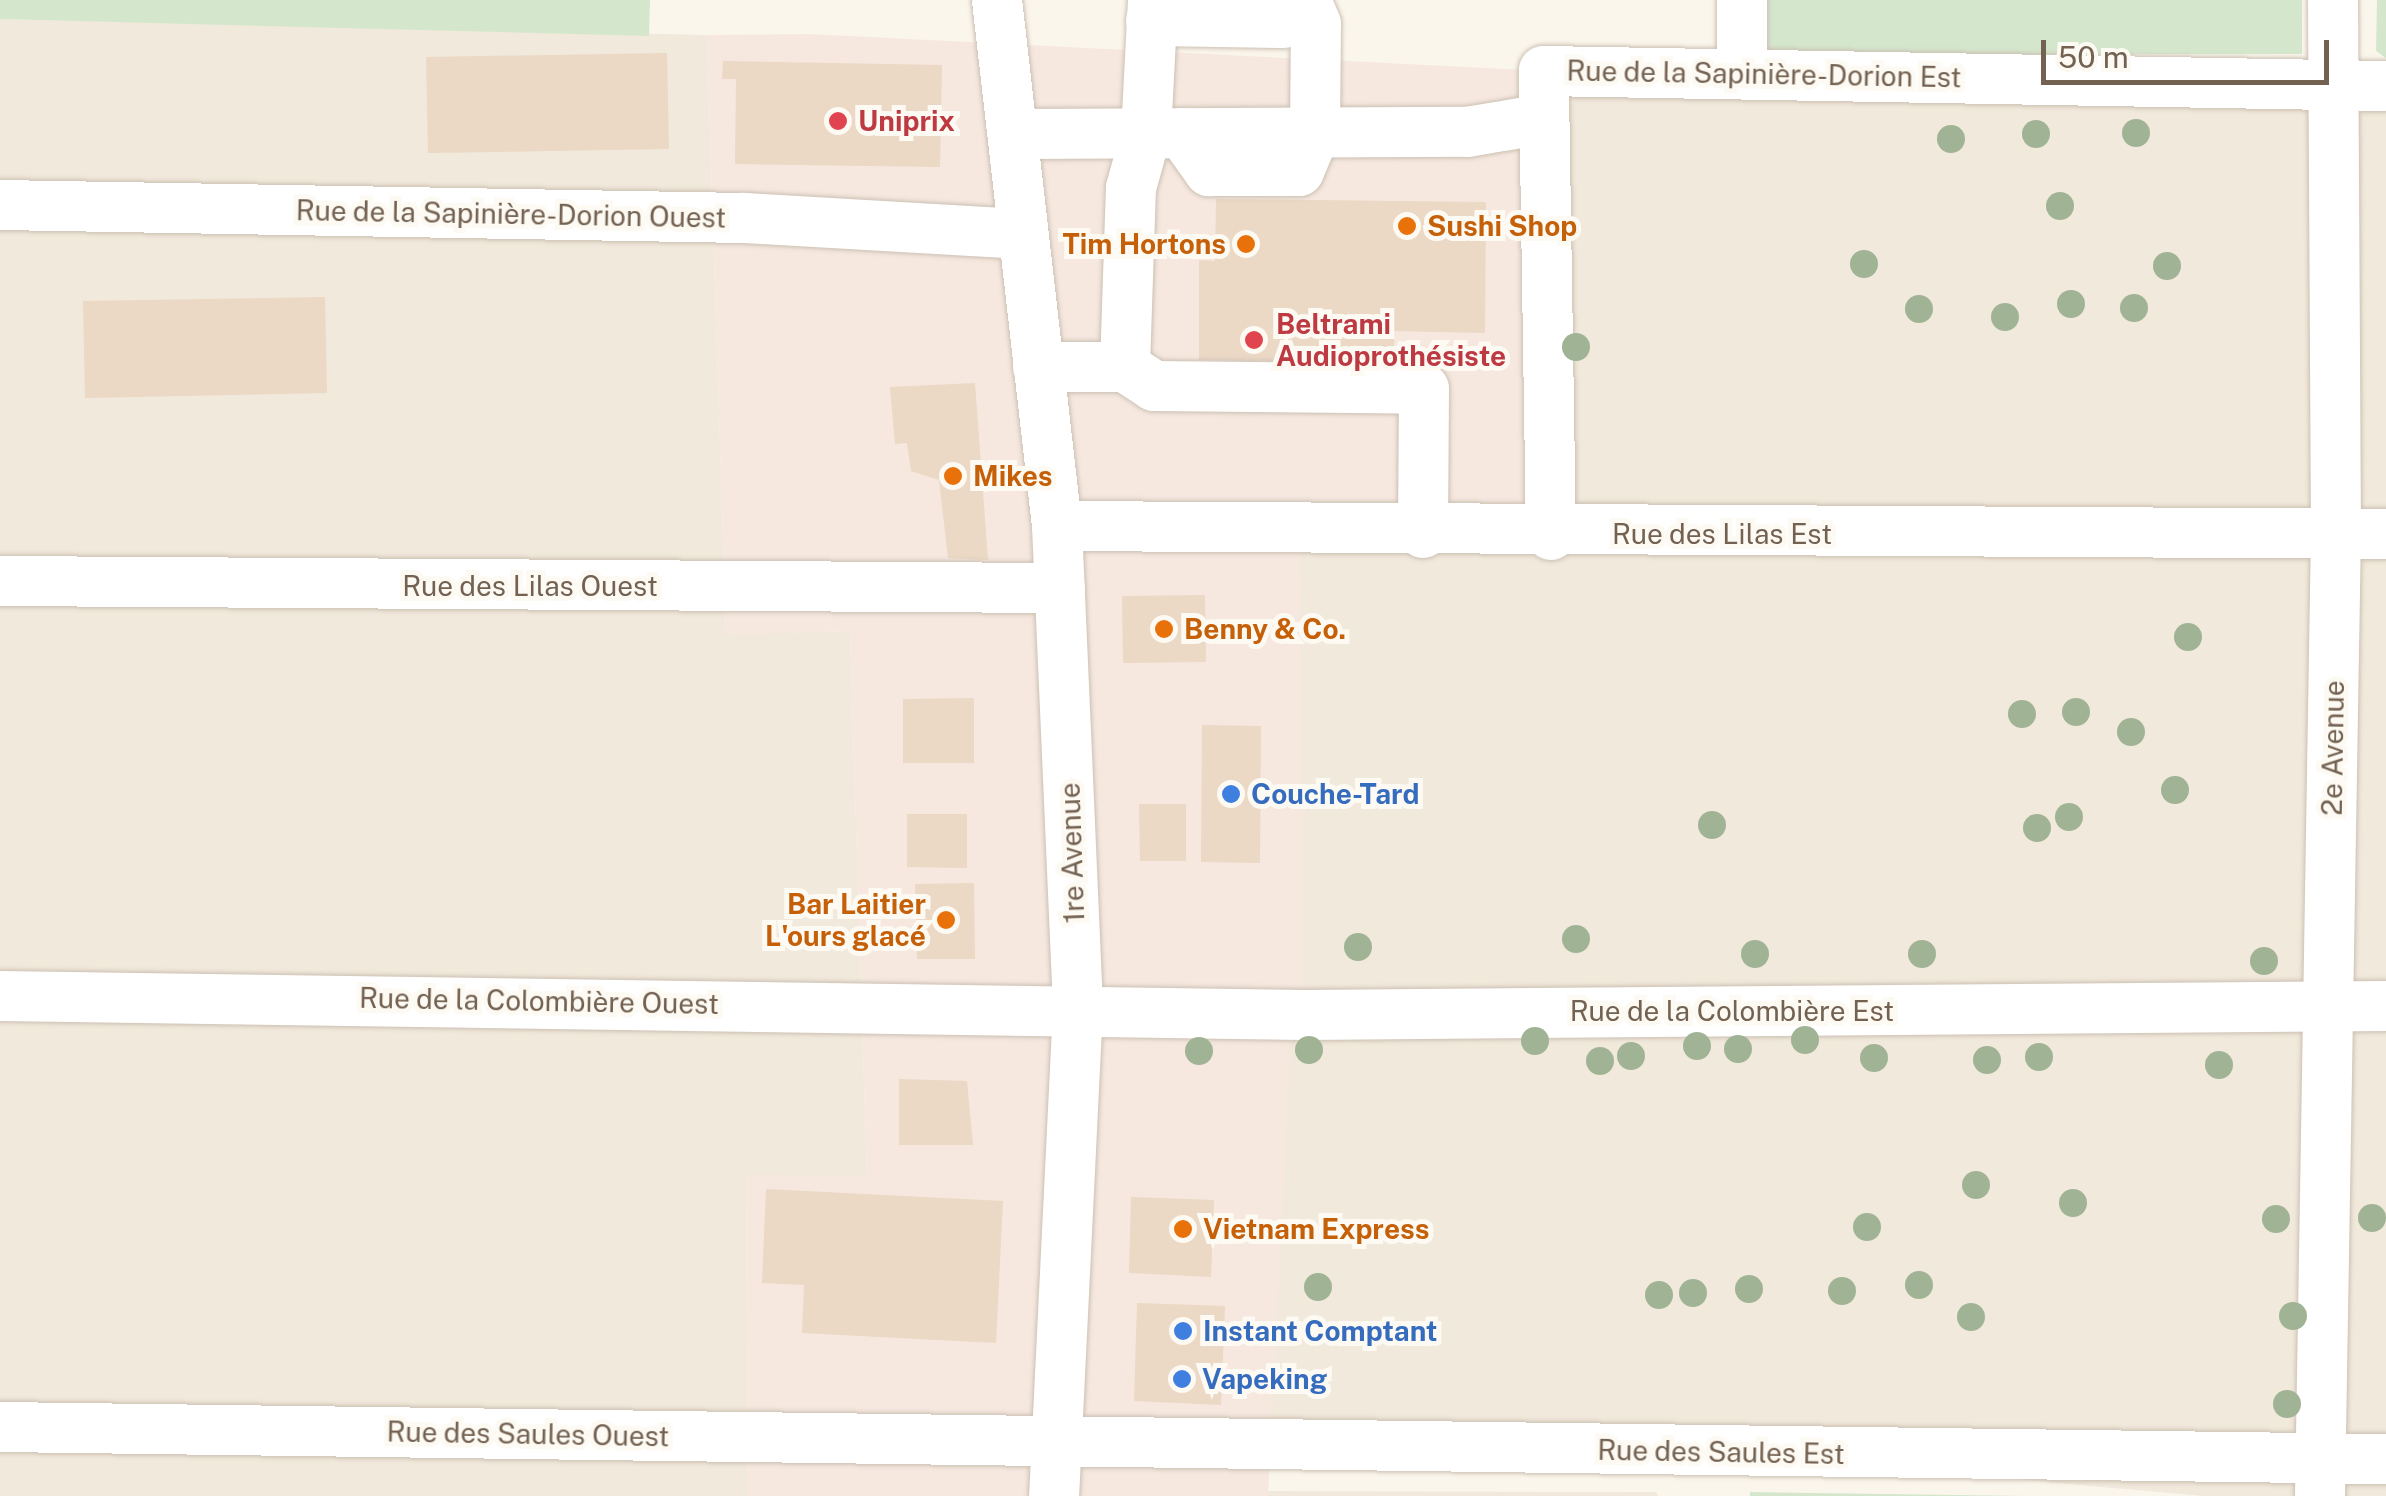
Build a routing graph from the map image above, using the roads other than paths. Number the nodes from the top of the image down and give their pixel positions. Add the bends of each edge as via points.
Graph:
1 (996, 0) edge
2 (1024, 0) edge
3 (1742, 0) edge
4 (2334, 0) edge
5 (1152, 10) edge
6 (1295, 11) edge
7 (1742, 69) junction
8 (2330, 86) junction
9 (2386, 86) edge
10 (1544, 119) junction
11 (1315, 132) junction
12 (1022, 134) junction
13 (1164, 134) junction
14 (0, 205) edge
15 (1020, 223) junction
16 (1125, 367) junction
17 (1038, 368) junction
18 (1058, 526) junction
19 (1423, 533) junction
20 (1551, 534) junction
21 (2336, 534) junction
22 (2386, 534) edge
23 (0, 581) edge
24 (1060, 588) junction
25 (0, 996) edge
26 (2330, 1006) junction
27 (2386, 1006) edge
28 (1078, 1007) junction
29 (0, 1427) edge
30 (1056, 1440) junction
31 (2386, 1459) edge
32 (1713, 1474) edge
33 (2320, 1477) edge
34 (1054, 1496) edge

1 - 15 street, 1re Avenue
2 - 12 street, 1re Avenue
3 - 7 street
4 - 8 street, 2e Avenue
5 - 6 street
5 - 13 street
6 - 11 street via 1316,24
7 - 8 street, Rue de la Sapinière-Dorion Est
7 - 10 street, Rue de la Sapinière-Dorion Est via 1544,71
8 - 9 street, Rue de la Sapinière-Dorion Est
8 - 21 street, 2e Avenue
10 - 11 street via 1467,132
10 - 20 street, Rue de la Sapinière-Dorion Est
11 - 13 street
12 - 13 street
12 - 15 street, 1re Avenue
13 - 16 street via 1131,188
14 - 15 street, Rue de la Sapinière-Dorion Ouest
15 - 17 street, 1re Avenue
16 - 17 street
16 - 19 street via 1154,386 1424,389
17 - 18 street, 1re Avenue
18 - 19 street, Rue des Lilas Est
18 - 24 street, 1re Avenue
19 - 20 street, Rue des Lilas Est
20 - 21 street, Rue des Lilas Est
21 - 22 street, Rue des Lilas Est
21 - 26 street, 2e Avenue
23 - 24 street, Rue des Lilas Ouest
24 - 28 street, 1re Avenue
25 - 28 street, Rue de la Colombière Ouest
26 - 27 street, Rue de la Colombière Est
26 - 28 street, Rue de la Colombière Est via 1305,1015
26 - 33 street, 2e Avenue
28 - 30 street, 1re Avenue
29 - 30 street, Rue des Saules Ouest
30 - 32 street, Rue des Saules Est
30 - 34 street, 1re Avenue
31 - 33 street, Rue des Saules Est
32 - 33 street, Rue des Saules Est

